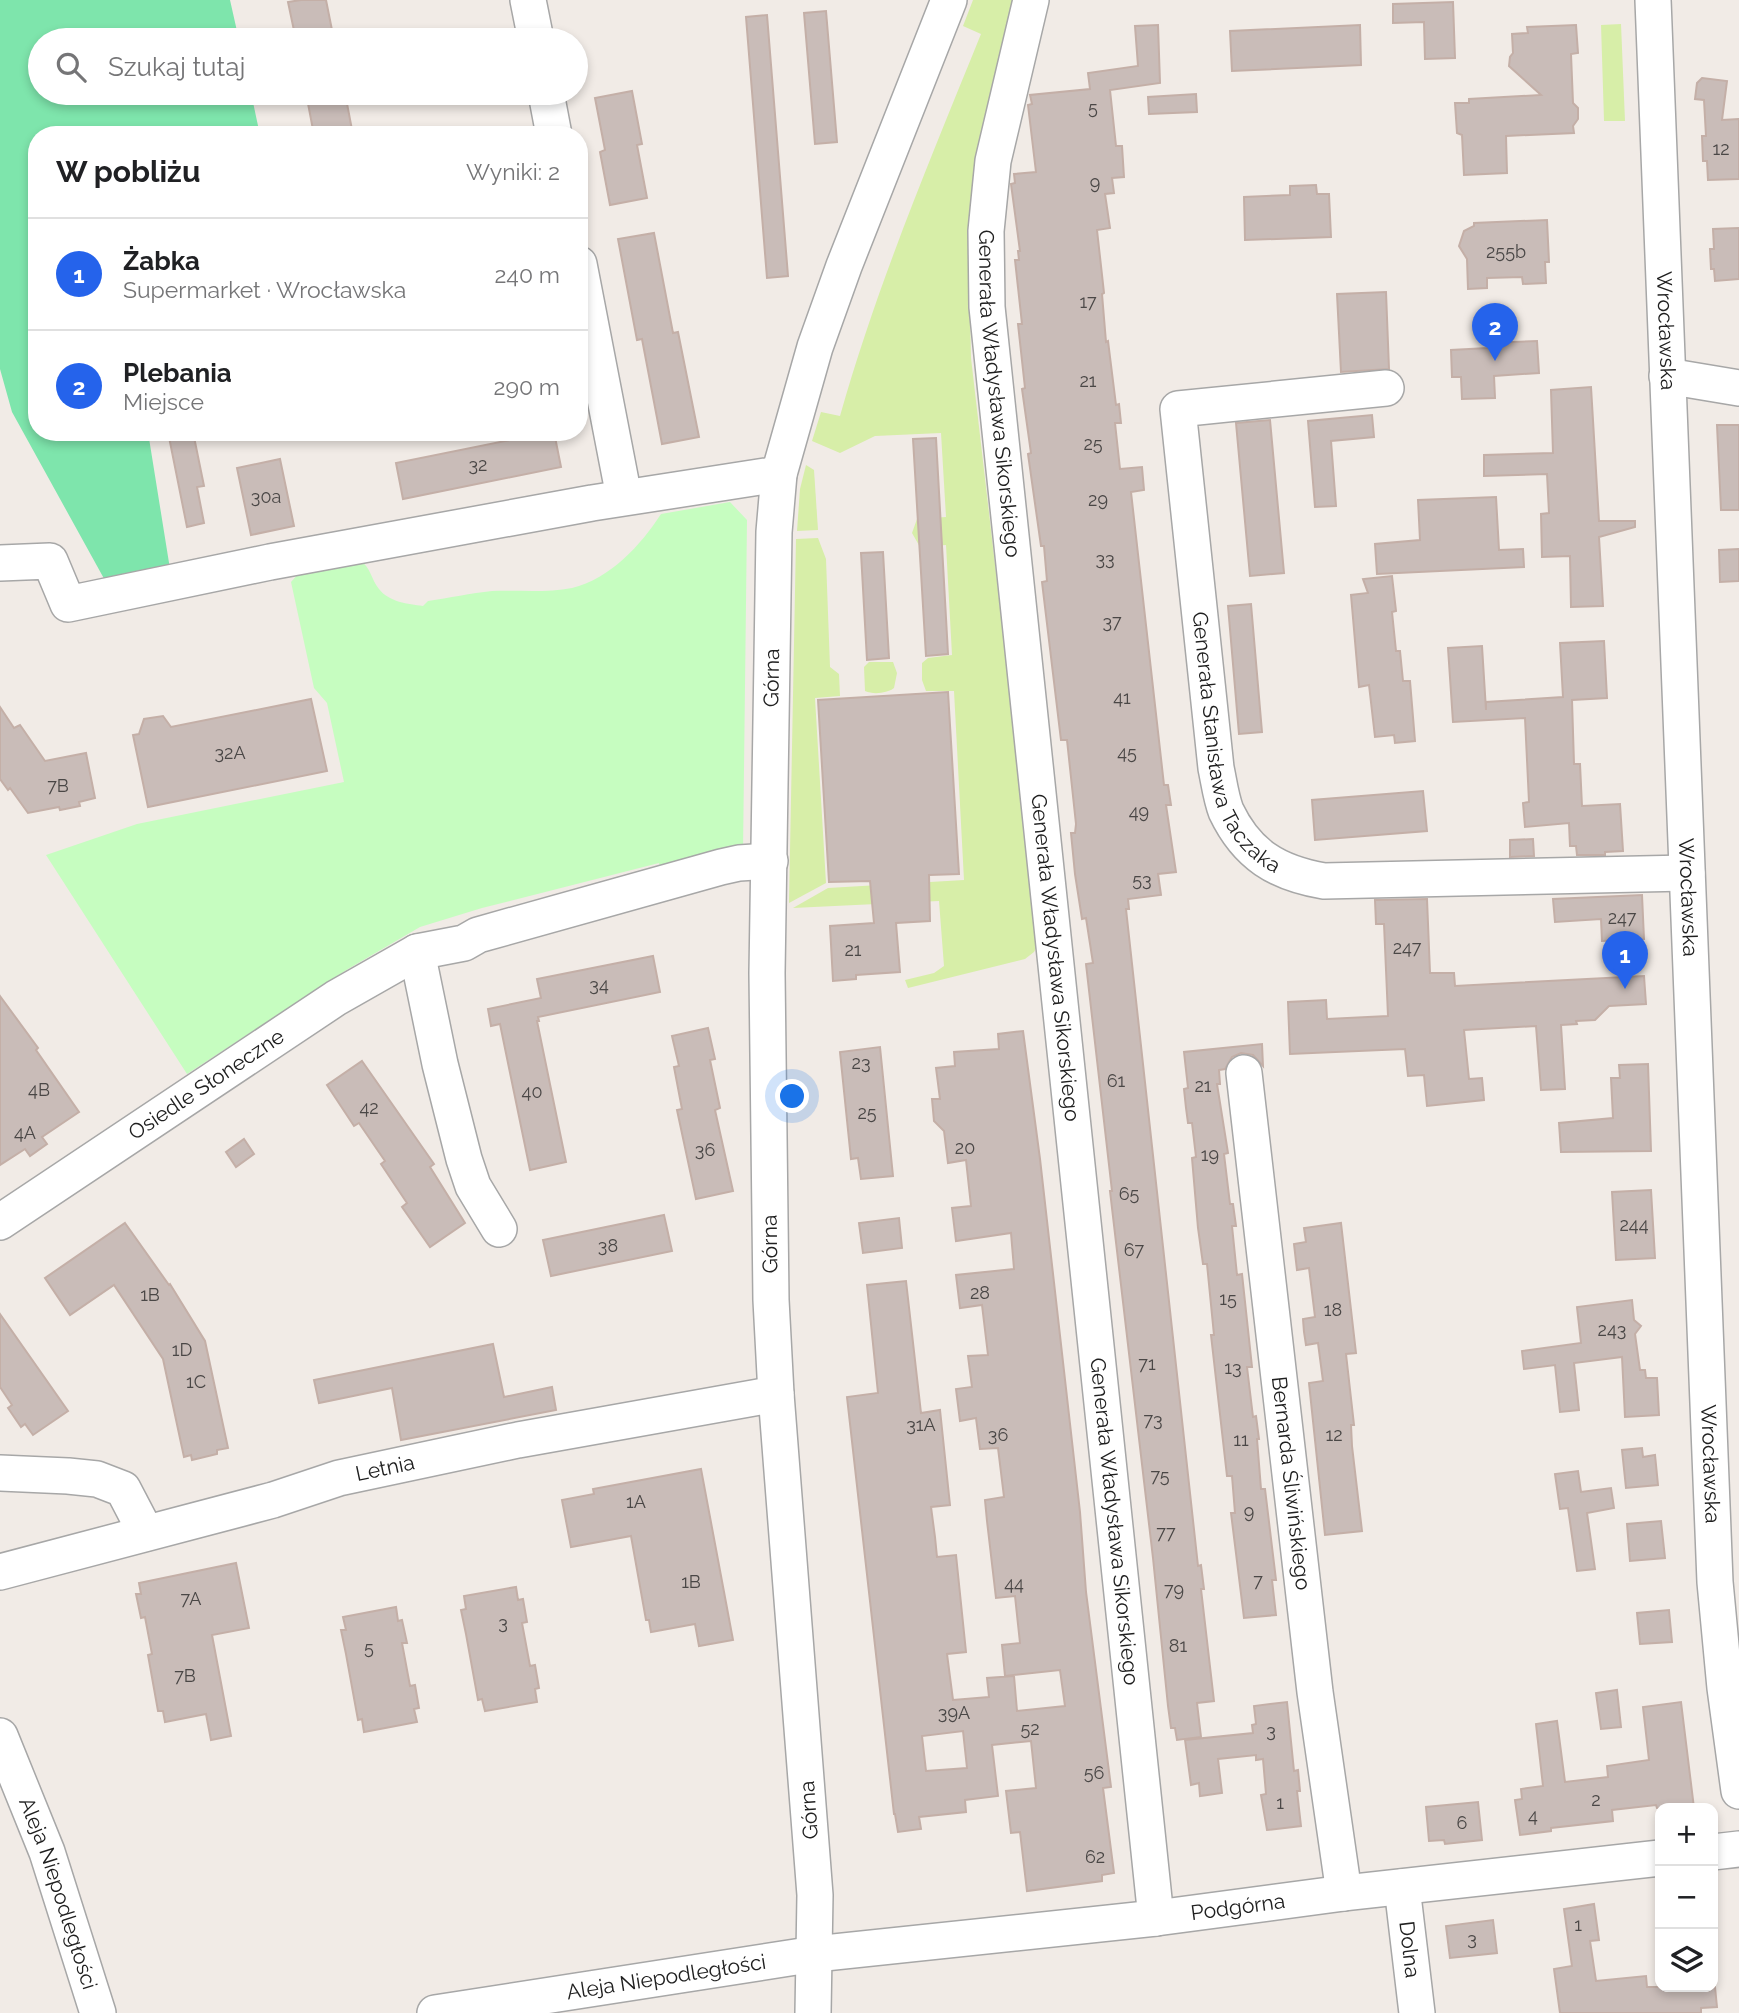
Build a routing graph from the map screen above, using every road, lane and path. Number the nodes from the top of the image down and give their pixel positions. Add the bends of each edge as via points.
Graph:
1 (528, 0) edge
2 (949, 0) edge
3 (1031, 0) edge
4 (1653, 0) edge
5 (534, 28) edge
6 (548, 105) edge
7 (552, 126) edge
8 (588, 311) edge
9 (1667, 376) junction
10 (1386, 388) dead end
11 (1739, 388) edge
12 (779, 474) junction
13 (624, 497) junction
14 (0, 563) edge
15 (769, 861) junction
16 (1687, 873) junction
17 (417, 953) junction
18 (1244, 1073) dead end
19 (0, 1222) edge
20 (499, 1229) dead end
21 (776, 1394) junction
22 (0, 1473) edge
23 (146, 1533) junction
24 (0, 1572) edge
25 (0, 1736) edge
26 (1739, 1791) edge
27 (1739, 1849) edge
28 (1718, 1851) edge
29 (1655, 1859) edge
30 (1402, 1887) junction
31 (1344, 1894) junction
32 (1156, 1918) junction
33 (815, 1954) junction
34 (98, 2013) edge
35 (435, 2013) edge
36 (813, 2013) edge
37 (1417, 2013) edge

1 - 5 street
2 - 12 street via 844,265
3 - 32 street, Generała Władysława Sikorskiego via 993,161 986,231 987,307
4 - 9 street, Wrocławska
6 - 7 street
8 - 13 street
9 - 11 street
9 - 16 street, Wrocławska
10 - 16 street, Generała Stanisława Taczaka via 1178,409 1216,768 1225,809 1247,845 1276,867 1324,881
12 - 13 street
12 - 15 street, Górna via 774,532
13 - 14 street via 68,604 50,561
15 - 17 street, Osiedle Słoneczne via 721,867
15 - 21 street, Górna via 768,1189
16 - 26 street, Wrocławska via 1715,1583
17 - 19 street, Osiedle Słoneczne via 336,998
17 - 20 street via 464,1159 473,1186
18 - 31 street, Bernarda Śliwińskiego via 1315,1692
21 - 23 street, Letnia via 518,1440 339,1478
21 - 33 street, Górna via 814,1882
22 - 23 street via 97,1479 123,1489
23 - 24 street, Letnia
25 - 34 street, Aleja Niepodległości via 47,1852
27 - 28 street
29 - 30 street, Podgórna
30 - 31 street, Podgórna
30 - 37 street, Dolna
31 - 32 street, Podgórna
32 - 33 street, Podgórna
33 - 35 street, Aleja Niepodległości
33 - 36 street, Górna

